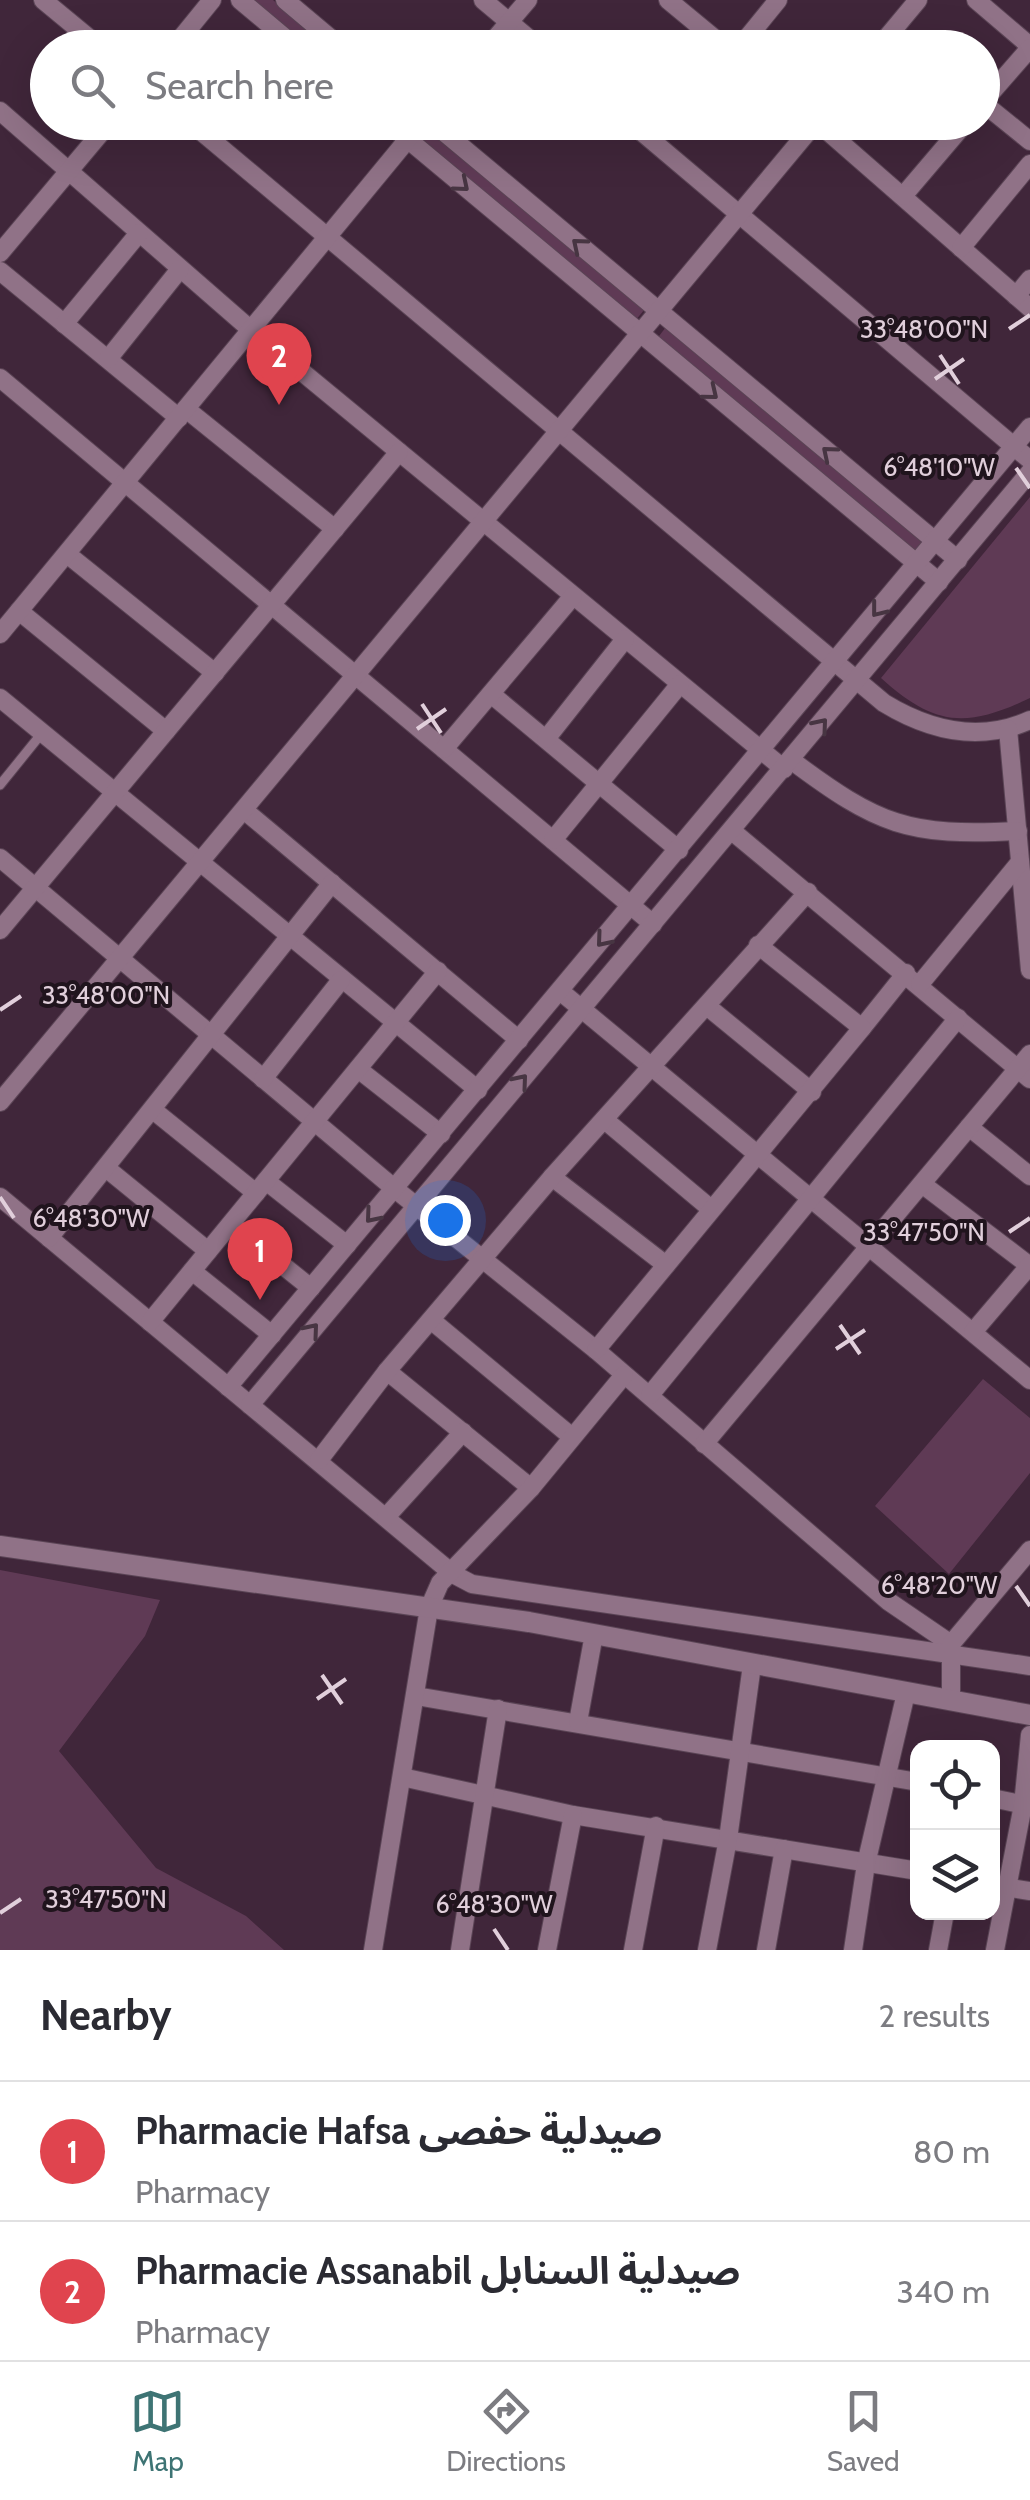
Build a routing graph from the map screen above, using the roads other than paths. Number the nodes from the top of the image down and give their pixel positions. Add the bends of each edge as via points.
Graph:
1 (44, 0) edge
2 (212, 0) edge
3 (240, 0) edge
4 (285, 0) edge
5 (483, 0) edge
6 (528, 0) edge
7 (668, 0) edge
8 (778, 0) edge
9 (918, 0) edge
10 (976, 0) edge
11 (509, 22) junction
12 (80, 30) edge
13 (187, 30) edge
14 (276, 30) edge
15 (321, 30) edge
16 (502, 30) edge
17 (519, 30) edge
18 (704, 30) edge
19 (754, 30) edge
20 (893, 30) edge
21 (1030, 47) edge
22 (1000, 83) edge
23 (2, 116) edge
24 (1000, 117) edge
25 (30, 139) edge
26 (31, 140) edge
27 (95, 140) edge
28 (211, 140) edge
29 (408, 140) joint
30 (454, 140) edge
31 (652, 140) edge
32 (802, 140) edge
33 (838, 140) edge
34 (951, 140) edge
35 (1030, 141) edge
36 (1030, 164) edge
37 (69, 172) junction
38 (903, 196) junction
39 (740, 214) junction
40 (139, 233) junction
41 (326, 238) junction
42 (961, 248) junction
43 (0, 252) edge
44 (180, 269) junction
45 (0, 271) edge
46 (1030, 278) edge
47 (1023, 302) edge
48 (659, 312) junction
49 (64, 324) junction
50 (250, 330) junction
51 (640, 335) junction
52 (108, 359) junction
53 (0, 378) edge
54 (183, 413) junction
55 (1030, 427) edge
56 (560, 432) junction
57 (1013, 446) junction
58 (399, 452) junction
59 (1030, 460) edge
60 (1030, 472) edge
61 (125, 484) junction
62 (485, 522) junction
63 (335, 528) junction
64 (934, 540) junction
65 (67, 554) junction
66 (958, 560) junction
67 (916, 563) junction
68 (939, 582) junction
69 (573, 596) junction
70 (272, 604) junction
71 (19, 611) junction
72 (0, 634) edge
73 (625, 638) junction
74 (835, 664) junction
75 (215, 674) junction
76 (357, 676) junction
77 (858, 682) junction
78 (680, 684) junction
79 (491, 694) junction
80 (0, 698) edge
81 (1030, 720) edge
82 (1008, 729) junction
83 (166, 731) junction
84 (42, 733) junction
85 (546, 739) junction
86 (444, 749) junction
87 (762, 751) junction
88 (788, 765) junction
89 (600, 783) junction
90 (0, 786) edge
91 (114, 794) junction
92 (244, 810) junction
93 (732, 831) junction
94 (1018, 831) junction
95 (553, 840) junction
96 (680, 850) junction
97 (0, 858) edge
98 (1020, 862) junction
99 (198, 865) junction
100 (332, 883) junction
101 (35, 888) junction
102 (808, 892) junction
103 (632, 906) junction
104 (653, 924) junction
105 (0, 930) edge
106 (288, 939) junction
107 (758, 946) junction
108 (120, 958) junction
109 (1030, 970) edge
110 (438, 972) junction
111 (913, 978) junction
112 (341, 980) junction
113 (560, 992) junction
114 (708, 1007) junction
115 (581, 1009) junction
116 (958, 1018) junction
117 (395, 1024) junction
118 (862, 1028) junction
119 (213, 1037) junction
120 (519, 1040) junction
121 (1030, 1054) edge
122 (654, 1068) junction
123 (358, 1069) junction
124 (1024, 1075) edge
125 (263, 1079) junction
126 (478, 1090) junction
127 (812, 1092) junction
128 (0, 1102) edge
129 (153, 1110) junction
130 (606, 1121) junction
131 (314, 1122) junction
132 (969, 1127) junction
133 (441, 1134) junction
134 (757, 1155) junction
135 (106, 1168) junction
136 (1030, 1176) edge
137 (552, 1177) junction
138 (922, 1184) junction
139 (261, 1187) junction
140 (395, 1189) junction
141 (0, 1197) edge
142 (808, 1198) junction
143 (415, 1205) junction
144 (711, 1208) junction
145 (230, 1224) junction
146 (49, 1238) junction
147 (348, 1245) junction
148 (872, 1246) junction
149 (208, 1251) junction
150 (484, 1260) junction
151 (666, 1265) junction
152 (1030, 1266) edge
153 (192, 1271) junction
154 (311, 1288) junction
155 (431, 1320) junction
156 (150, 1322) junction
157 (973, 1332) junction
158 (272, 1335) junction
159 (596, 1350) junction
160 (387, 1371) junction
161 (624, 1375) junction
162 (1030, 1380) edge
163 (228, 1387) junction
164 (650, 1395) junction
165 (250, 1405) junction
166 (463, 1432) junction
167 (572, 1437) junction
168 (704, 1444) junction
169 (319, 1460) junction
170 (532, 1488) junction
171 (386, 1518) junction
172 (0, 1546) edge
173 (1030, 1550) edge
174 (454, 1574) junction
175 (428, 1608) junction
176 (594, 1634) junction
177 (952, 1650) junction
178 (752, 1665) junction
179 (1030, 1666) edge
180 (906, 1692) junction
181 (416, 1696) junction
182 (951, 1700) junction
183 (498, 1709) junction
184 (1030, 1714) edge
185 (578, 1722) junction
186 (1030, 1735) edge
187 (740, 1751) junction
188 (885, 1774) junction
189 (402, 1776) junction
190 (910, 1780) edge
191 (484, 1796) junction
192 (1000, 1800) edge
193 (1027, 1806) edge
194 (572, 1815) junction
195 (656, 1826) junction
196 (728, 1839) junction
197 (784, 1849) junction
198 (866, 1864) junction
199 (910, 1870) edge
200 (1000, 1886) edge
201 (1030, 1892) edge
202 (944, 1920) edge
203 (997, 1920) edge
204 (373, 1950) edge
205 (460, 1950) edge
206 (546, 1950) edge
207 (633, 1950) edge
208 (707, 1950) edge
209 (766, 1950) edge
210 (853, 1950) edge
211 (938, 1950) edge
212 (995, 1950) edge

1 - 12 street
2 - 13 street
3 - 14 street
4 - 15 street
5 - 11 street
6 - 11 street
7 - 18 street
8 - 19 street
9 - 20 street
10 - 21 street
11 - 16 street
11 - 17 street
21 - 22 street
23 - 25 street
24 - 35 street
26 - 37 street
27 - 37 street
28 - 41 street
29 - 41 street
29 -> 51 street
48 -> 30 street
31 - 39 street
32 - 39 street
33 - 38 street
34 - 38 street
36 - 42 street
37 - 40 street
37 - 43 street
38 - 42 street
39 - 48 street
39 - 57 street
40 - 44 street
40 - 49 street
41 - 50 street
41 - 56 street
42 - 47 street
44 - 50 street
44 - 52 street
45 - 49 street
46 - 47 street
48 - 51 street
64 -> 48 street
49 - 52 street
50 - 54 street
50 - 58 street
51 - 56 street
51 -> 67 street
52 - 54 street
53 - 61 street
54 - 61 street
54 - 63 street
55 - 57 street
56 - 62 street
56 - 74 street
57 - 59 street
57 - 64 street
58 - 62 street
58 - 63 street
60 - 66 street
61 - 65 street
61 - 70 street
62 - 69 street
62 - 76 street
63 - 70 street
64 - 66 street
64 - 67 street
65 - 71 street
65 - 75 street
66 - 68 street
67 - 68 street
67 -> 74 street
68 - 77 street
69 - 73 street
69 - 79 street
70 - 75 street
70 - 76 street
71 - 72 street
71 - 83 street
73 - 78 street
73 - 85 street
74 - 77 street
74 - 87 street
75 - 83 street
76 - 86 street
76 - 92 street
77 - 82 street via 922,724 963,733
88 -> 77 street
78 - 87 street
78 - 89 street
79 - 85 street
79 - 86 street
80 - 84 street
81 - 82 street
82 - 94 street
83 - 91 street
84 - 90 lane
84 - 91 street
85 - 89 street
86 - 95 street
87 - 88 street
87 - 96 street
88 - 93 street
88 - 94 street via 889,822 944,834
89 - 95 street
89 - 96 street
91 - 99 street
91 - 101 street
92 - 99 street
92 - 100 street
93 - 102 street
93 - 104 street
94 - 98 street
95 - 103 street
96 - 103 street
97 - 101 street
98 - 109 street
98 - 111 street
99 - 106 street
99 - 108 street
100 - 106 street
100 - 110 street
101 - 105 street
101 - 108 street
102 - 107 street
102 - 111 street
103 - 104 street
103 -> 113 street
104 - 115 street
106 - 112 street
106 - 119 street
107 - 114 street
107 - 118 street
108 - 119 street
108 - 128 street
110 - 117 street
110 - 120 street
111 - 116 street
111 - 118 street
112 - 117 street
112 - 125 street
113 - 115 street
113 - 120 street
114 - 122 street
114 - 127 street
115 - 122 street
143 -> 115 street
116 - 124 street
116 - 142 street
117 - 123 street
117 - 126 street
118 - 127 street
119 - 125 street
119 - 129 street
120 - 126 street
121 - 124 street
122 - 130 street
122 - 134 street
123 - 131 street
123 - 133 street
124 - 132 street
125 - 131 street
126 - 133 street
127 - 134 street
129 - 135 street
129 - 139 street
130 - 137 street
130 - 144 street
131 - 139 street
131 - 140 street
132 - 136 street
132 - 138 street
133 - 140 street
134 - 142 street
134 - 144 street
135 - 146 street
135 - 149 street
137 - 150 street
137 - 151 street
138 - 148 street
138 - 152 street
139 - 145 street
139 - 147 street
140 - 143 street
140 -> 147 street
141 - 146 street
142 - 148 street
142 - 164 street
143 - 150 street
165 -> 143 street
144 - 151 street
145 - 149 street
145 - 154 street
146 - 156 street
147 - 154 street
148 - 157 street
148 - 168 street
149 - 153 street
150 - 155 street
150 - 159 street
151 - 159 street
152 - 157 street
153 - 156 street
153 - 158 street
154 - 158 street
155 - 160 street
155 - 167 street
156 - 163 street
157 - 162 street
158 - 163 street
159 - 161 street
160 - 166 street
160 - 169 street
161 - 164 street
161 - 167 street
163 - 165 street
164 - 168 street
165 - 169 street
166 - 170 street
166 - 171 street
167 - 170 street
168 - 177 street
169 - 171 street
170 - 174 street
171 - 174 street
172 - 175 street
173 - 177 street
174 - 175 street via 440,1584
174 - 177 street via 486,1589
175 - 176 street
175 - 181 street
176 - 178 street
176 - 185 street
177 - 179 street
177 - 182 street
178 - 180 street
178 - 187 street
180 - 182 street
180 - 188 street
181 - 183 street
181 - 189 street
182 - 184 street
183 - 185 street
183 - 191 street
185 - 187 street
186 - 193 street
187 - 188 street
187 - 196 street
188 - 190 street
188 - 198 street
189 - 191 street
189 - 204 street
191 - 194 street
191 - 205 street
192 - 193 street
193 - 200 street
194 - 195 street
194 - 206 street
195 - 196 street
195 - 207 street
196 - 197 street
196 - 208 street
197 - 198 street
197 - 209 street
198 - 199 street
198 - 210 street
200 - 201 street
202 - 211 street
203 - 212 street

